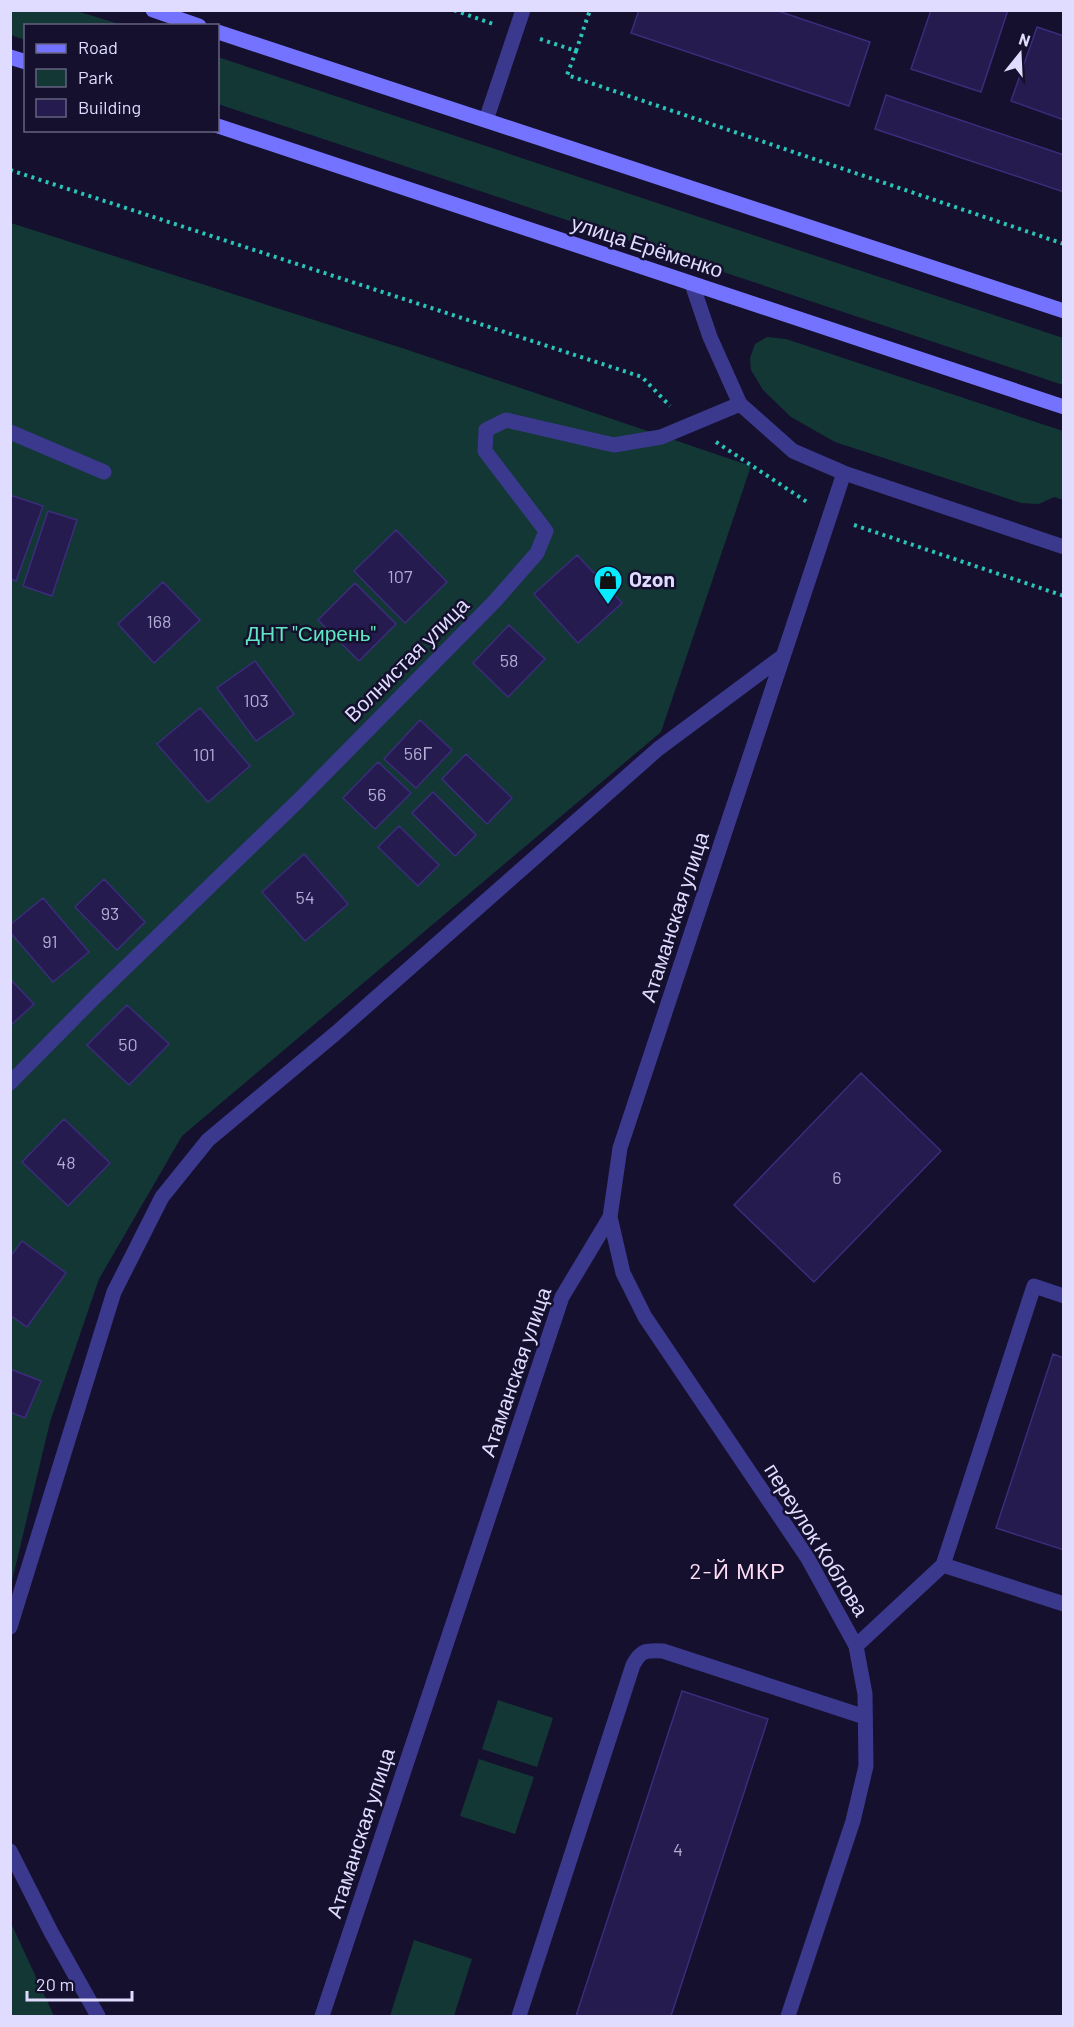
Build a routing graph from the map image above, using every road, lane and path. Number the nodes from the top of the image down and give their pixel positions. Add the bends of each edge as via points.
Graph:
1 (153, 10) edge
2 (454, 10) edge
3 (524, 10) edge
4 (590, 10) edge
5 (193, 24) edge
6 (516, 31) junction
7 (219, 32) edge
8 (576, 51) junction
9 (486, 120) junction
10 (219, 126) edge
11 (10, 170) edge
12 (1064, 244) edge
13 (692, 284) junction
14 (1064, 312) edge
15 (740, 404) junction
16 (1064, 407) edge
17 (690, 425) junction
18 (10, 432) edge
19 (104, 472) dead end
20 (844, 473) junction
21 (830, 516) junction
22 (1064, 546) edge
23 (1064, 596) edge
24 (783, 656) junction
25 (10, 1083) edge
26 (610, 1217) junction
27 (1064, 1296) edge
28 (943, 1565) junction
29 (1064, 1604) edge
30 (10, 1627) edge
31 (856, 1646) junction
32 (865, 1717) junction
33 (10, 1851) edge
34 (98, 2016) edge
35 (322, 2016) edge
36 (519, 2016) edge
37 (788, 2016) edge

1 - 5 street
2 - 6 path
3 - 6 street
4 - 8 path
6 - 8 path
6 - 9 street
7 - 9 street
8 - 12 path via 567,75
9 - 14 street
10 - 13 street, улица Ерёменко
11 - 17 path via 642,377
13 - 15 street
13 - 16 street, улица Ерёменко
15 - 17 street, Волнистая улица
15 - 20 street via 793,451
17 - 21 path
17 - 25 street, Волнистая улица via 661,437 614,445 506,420 486,430 485,451 546,531 537,553 306,793
18 - 19 street
20 - 21 street, Атаманская улица
20 - 22 street
21 - 23 path
21 - 24 street, Атаманская улица
24 - 26 street, Атаманская улица via 620,1149
24 - 30 street via 658,749 336,1034 208,1140 162,1197 114,1292
26 - 31 street, переулок Коблова via 623,1273 645,1317 807,1557
26 - 35 street, Атаманская улица via 562,1297
27 - 28 street via 1034,1286
28 - 29 street
28 - 31 street
31 - 32 street, переулок Коблова
32 - 36 street via 663,1651 648,1650 638,1656
32 - 37 street, переулок Коблова via 866,1766 853,1821
33 - 34 street

